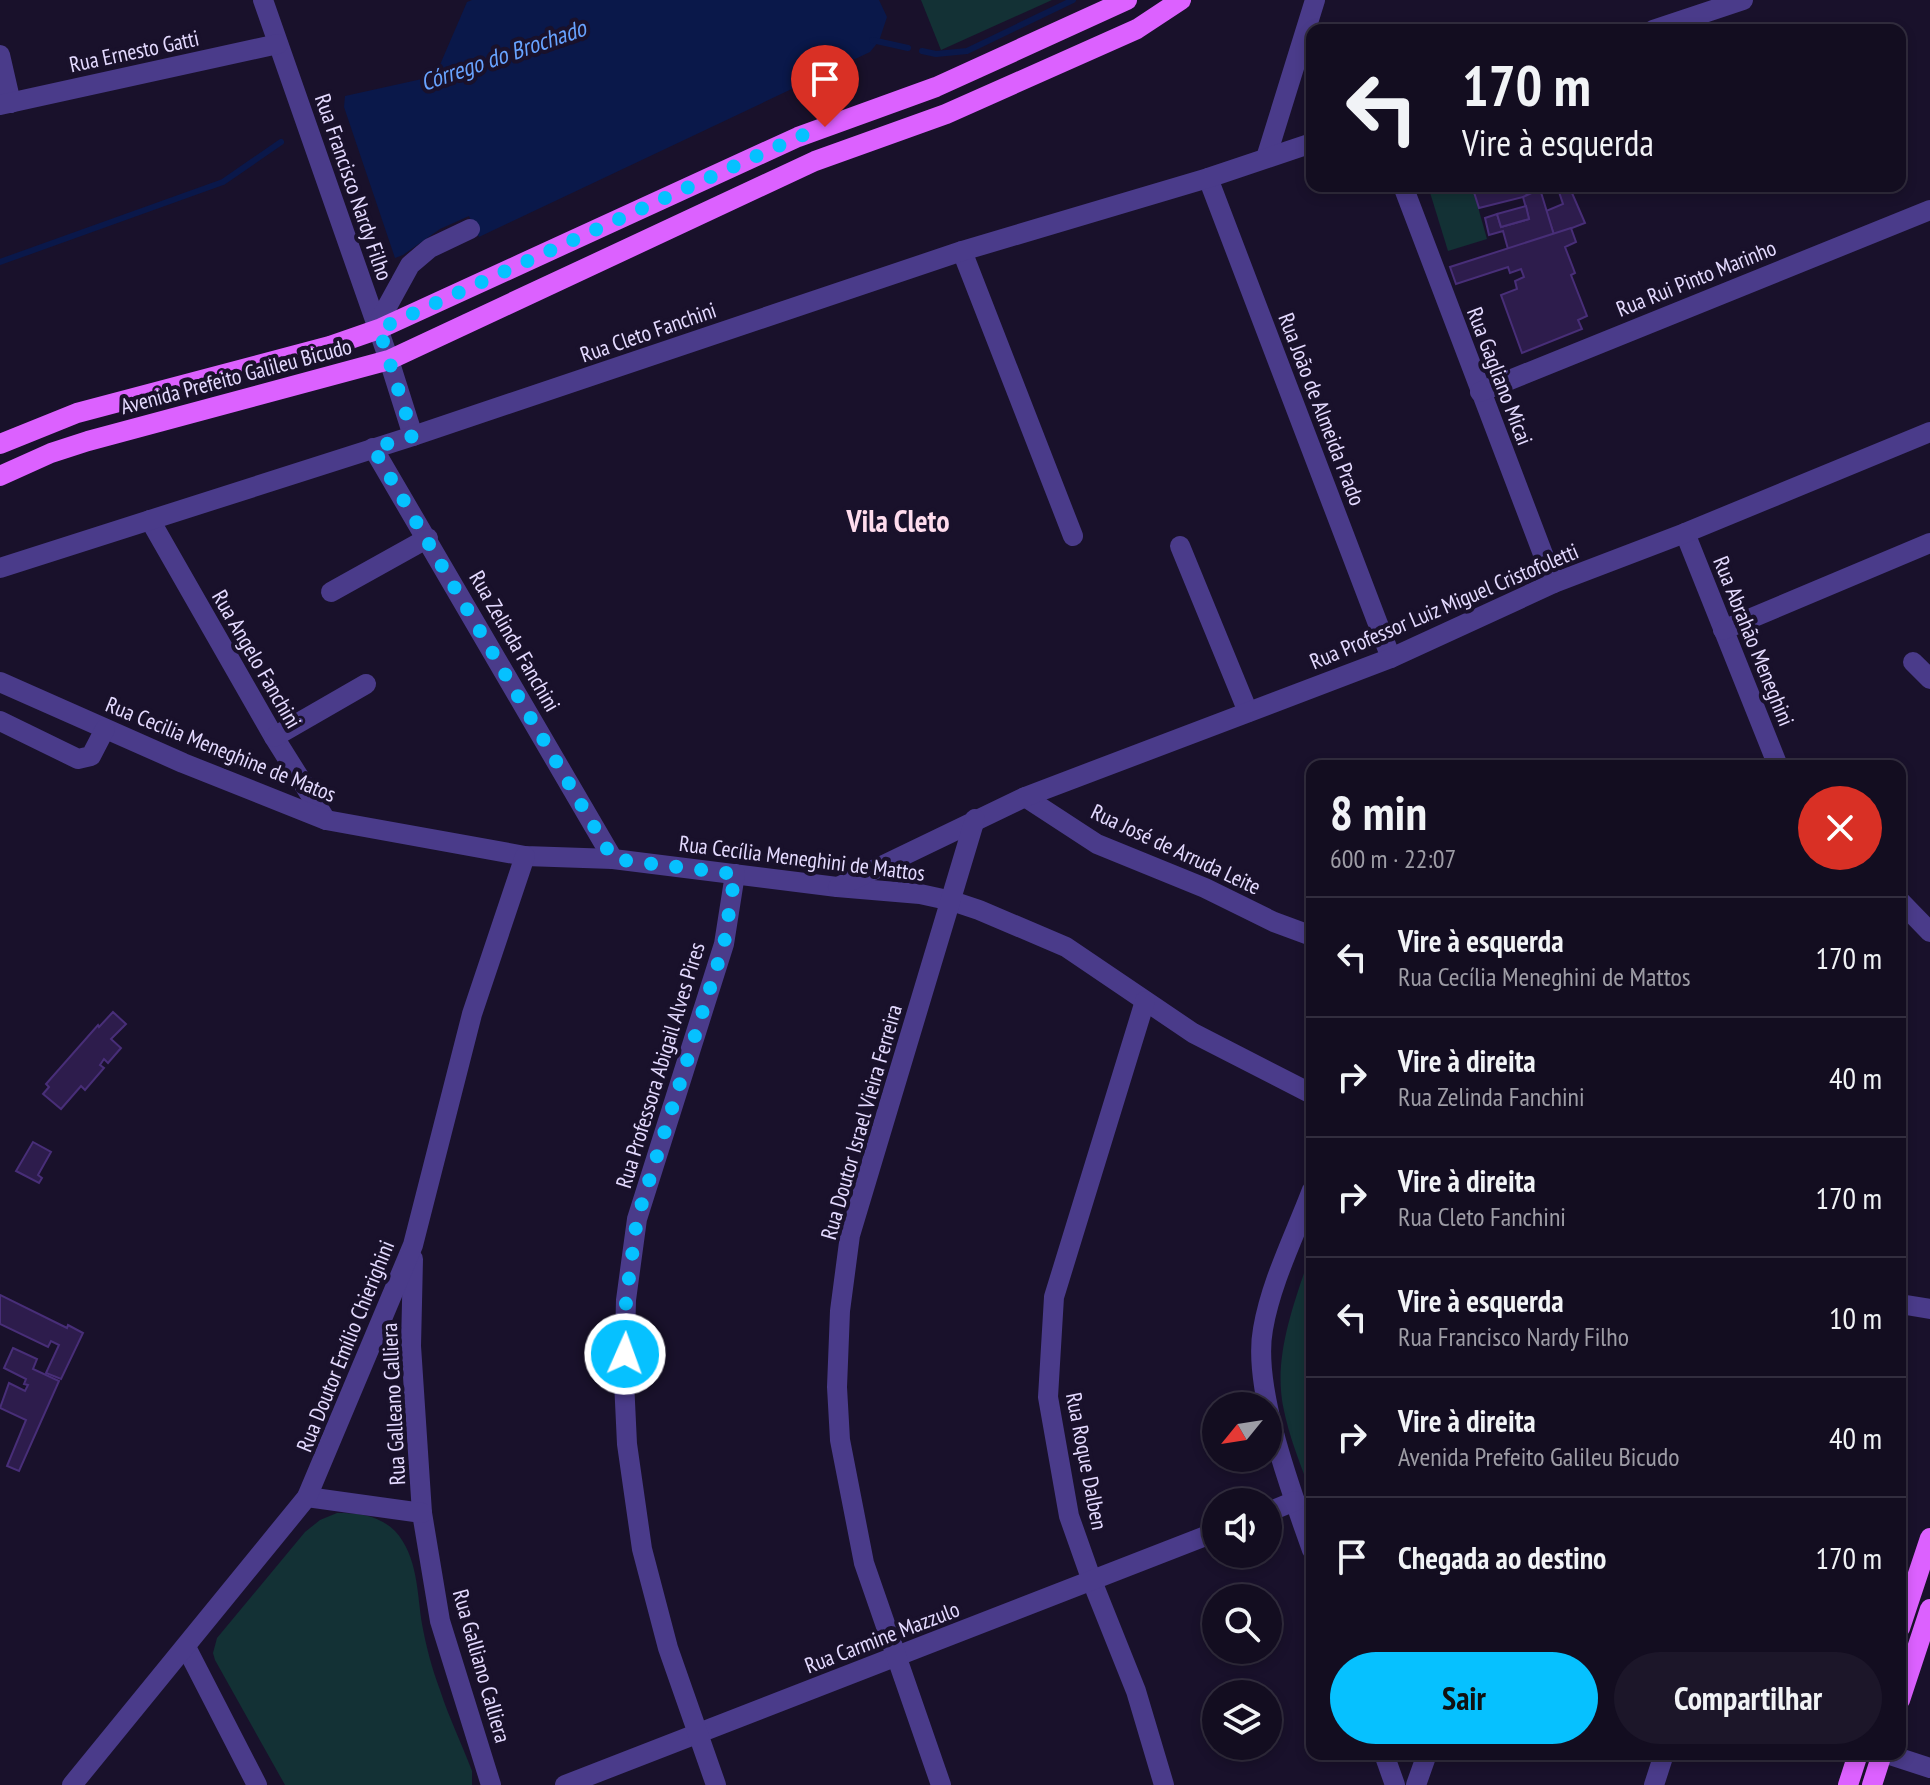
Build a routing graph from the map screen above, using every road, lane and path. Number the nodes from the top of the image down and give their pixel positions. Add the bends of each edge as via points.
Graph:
1 (263, 0) edge
2 (1127, 0) edge
3 (1181, 0) edge
4 (1315, 0) edge
5 (1743, 0) edge
6 (1308, 24) edge
7 (1671, 24) edge
8 (1306, 29) edge
9 (278, 44) junction
10 (0, 55) edge
11 (5, 104) edge
12 (1306, 145) edge
13 (1266, 158) junction
14 (1208, 178) junction
15 (1405, 192) edge
16 (1930, 210) edge
17 (470, 229) dead end
18 (962, 251) junction
19 (378, 327) junction
20 (389, 360) junction
21 (1480, 392) junction
22 (1930, 432) edge
23 (413, 436) junction
24 (0, 444) edge
25 (373, 448) junction
26 (0, 476) edge
27 (150, 520) junction
28 (1685, 533) junction
29 (1073, 536) dead end
30 (428, 538) junction
31 (1930, 543) edge
32 (1180, 546) dead end
33 (0, 568) edge
34 (1554, 583) junction
35 (331, 592) dead end
36 (1723, 630) junction
37 (1391, 658) junction
38 (1913, 662) dead end
39 (1930, 679) edge
40 (0, 682) edge
41 (366, 684) dead end
42 (1248, 712) junction
43 (0, 721) edge
44 (105, 729) junction
45 (274, 737) junction
46 (1776, 760) edge
47 (1025, 797) junction
48 (975, 819) junction
49 (326, 820) junction
50 (525, 856) junction
51 (613, 859) junction
52 (735, 874) junction
53 (837, 887) junction
54 (952, 901) junction
55 (1906, 907) edge
56 (1930, 932) edge
57 (1306, 934) edge
58 (1145, 1001) junction
59 (1306, 1091) edge
60 (1306, 1206) edge
61 (413, 1245) junction
62 (1906, 1305) edge
63 (1930, 1309) edge
64 (377, 1334) junction
65 (411, 1346) junction
66 (307, 1497) junction
67 (1295, 1501) junction
68 (1282, 1506) edge
69 (422, 1513) junction
70 (1306, 1533) edge
71 (1202, 1538) edge
72 (1930, 1538) edge
73 (1092, 1581) junction
74 (1930, 1609) edge
75 (1906, 1610) edge
76 (186, 1647) junction
77 (897, 1657) junction
78 (1906, 1682) edge
79 (699, 1734) junction
80 (1386, 1760) edge
81 (1425, 1760) edge
82 (1662, 1760) edge
83 (1856, 1760) edge
84 (1882, 1760) edge
85 (1904, 1760) edge
86 (1930, 1768) edge
87 (72, 1785) edge
88 (257, 1785) edge
89 (491, 1785) edge
90 (565, 1785) edge
91 (716, 1785) edge
92 (941, 1785) edge
93 (1164, 1785) edge
94 (1395, 1785) edge
95 (1416, 1785) edge
96 (1654, 1785) edge
97 (1848, 1785) edge
98 (1872, 1785) edge

1 - 9 street, Rua Francisco Nardy Filho
2 - 19 main road, Avenida Prefeito Galileu Bicudo via 936,87 798,137
3 - 20 main road, Avenida Prefeito Galileu Bicudo via 1137,29 946,114 815,161
4 - 6 street
5 - 7 street
8 - 13 street
9 - 11 street, Rua Ernesto Gatti
9 - 19 street, Rua Francisco Nardy Filho
10 - 11 street
12 - 13 street, Rua Cleto Fanchini
13 - 14 street, Rua Cleto Fanchini
14 - 18 street, Rua Cleto Fanchini
14 - 37 street, Rua João de Almeida Prado
15 - 21 street, Rua Gagliano Micai
16 - 21 street, Rua Rui Pinto Marinho
17 - 19 street via 430,248 410,265
18 - 23 street, Rua Cleto Fanchini
18 - 29 street
19 - 20 street, Rua Francisco Nardy Filho
19 - 24 main road, Avenida Prefeito Galileu Bicudo via 330,346 77,413
20 - 23 street, Rua Francisco Nardy Filho
20 - 26 main road, Avenida Prefeito Galileu Bicudo via 88,441
21 - 34 street, Rua Gagliano Micai
22 - 28 street, Rua Professor Luiz Miguel Cristofoletti
23 - 25 street, Rua Cleto Fanchini
25 - 27 street, Rua Cleto Fanchini
25 - 30 street, Rua Zelinda Fanchini
27 - 33 street, Rua Cleto Fanchini
27 - 45 street, Rua Angelo Fanchini
28 - 34 street, Rua Professor Luiz Miguel Cristofoletti
28 - 36 street, Rua Abrahão Meneghini
30 - 35 street
30 - 51 street, Rua Zelinda Fanchini
31 - 36 street
32 - 42 street
34 - 37 street, Rua Professor Luiz Miguel Cristofoletti
36 - 46 street, Rua Abrahão Meneghini
37 - 42 street, Rua Professor Luiz Miguel Cristofoletti
38 - 39 street
40 - 44 street, Rua Cecilia Meneghine de Matos
41 - 45 street
42 - 47 street, Rua Professor Luiz Miguel Cristofoletti
43 - 44 street via 78,759 91,756
44 - 49 street, Rua Cecilia Meneghine de Matos
45 - 49 street, Rua Angelo Fanchini
47 - 48 street, Rua Professor Luiz Miguel Cristofoletti
47 - 57 street, Rua José de Arruda Leite via 1097,844
48 - 53 street, Rua Professor Luiz Miguel Cristofoletti
48 - 54 street
49 - 50 street, Rua Cecilia Meneghine de Matos
50 - 51 street, Rua Cecília Meneghini de Mattos
50 - 61 street, Rua Doutor Emílio Chierighini via 472,1014
51 - 52 street, Rua Cecília Meneghini de Mattos
52 - 53 street, Rua Cecília Meneghini de Mattos
52 - 79 street, Rua Professora Abigail Alves Pires via 724,944 637,1219 626,1300 624,1381 633,1504 668,1648
53 - 54 street, Rua Cecília Meneghini de Mattos
54 - 58 street, Rua Cecília Meneghini de Mattos via 1066,947
54 - 77 street, Rua Doutor Israel Vieira Ferreira via 850,1235 840,1311 838,1400 849,1495 864,1563
55 - 56 street
58 - 59 street, Rua Cecília Meneghini de Mattos via 1193,1033
58 - 73 street, Rua Roque Dalben via 1054,1297 1048,1397 1069,1516
60 - 67 street via 1262,1331 1263,1385
61 - 64 street, Rua Doutor Emílio Chierighini
61 - 65 street, Rua Galleano Calliera
62 - 63 street
64 - 65 street via 396,1332
64 - 66 street, Rua Doutor Emílio Chierighini
65 - 69 street, Rua Galleano Calliera
66 - 69 street
66 - 76 street, Rua Doutor Emílio Chierighini
67 - 68 street
67 - 70 street
69 - 89 street, Rua Galliano Calliera via 440,1621
71 - 73 street, Rua Carmine Mazzulo
72 - 75 main road
73 - 77 street, Rua Carmine Mazzulo
73 - 93 street, Rua Roque Dalben via 1136,1691
74 - 78 main road
76 - 87 street, Rua Doutor Emílio Chierighini
76 - 88 street
77 - 79 street, Rua Carmine Mazzulo
77 - 92 street, Rua Doutor Israel Vieira Ferreira
79 - 90 street, Rua Carmine Mazzulo
79 - 91 street, Rua Professora Abigail Alves Pires
80 - 94 street
81 - 95 street
82 - 96 street
83 - 97 main road
84 - 98 main road
85 - 86 street

